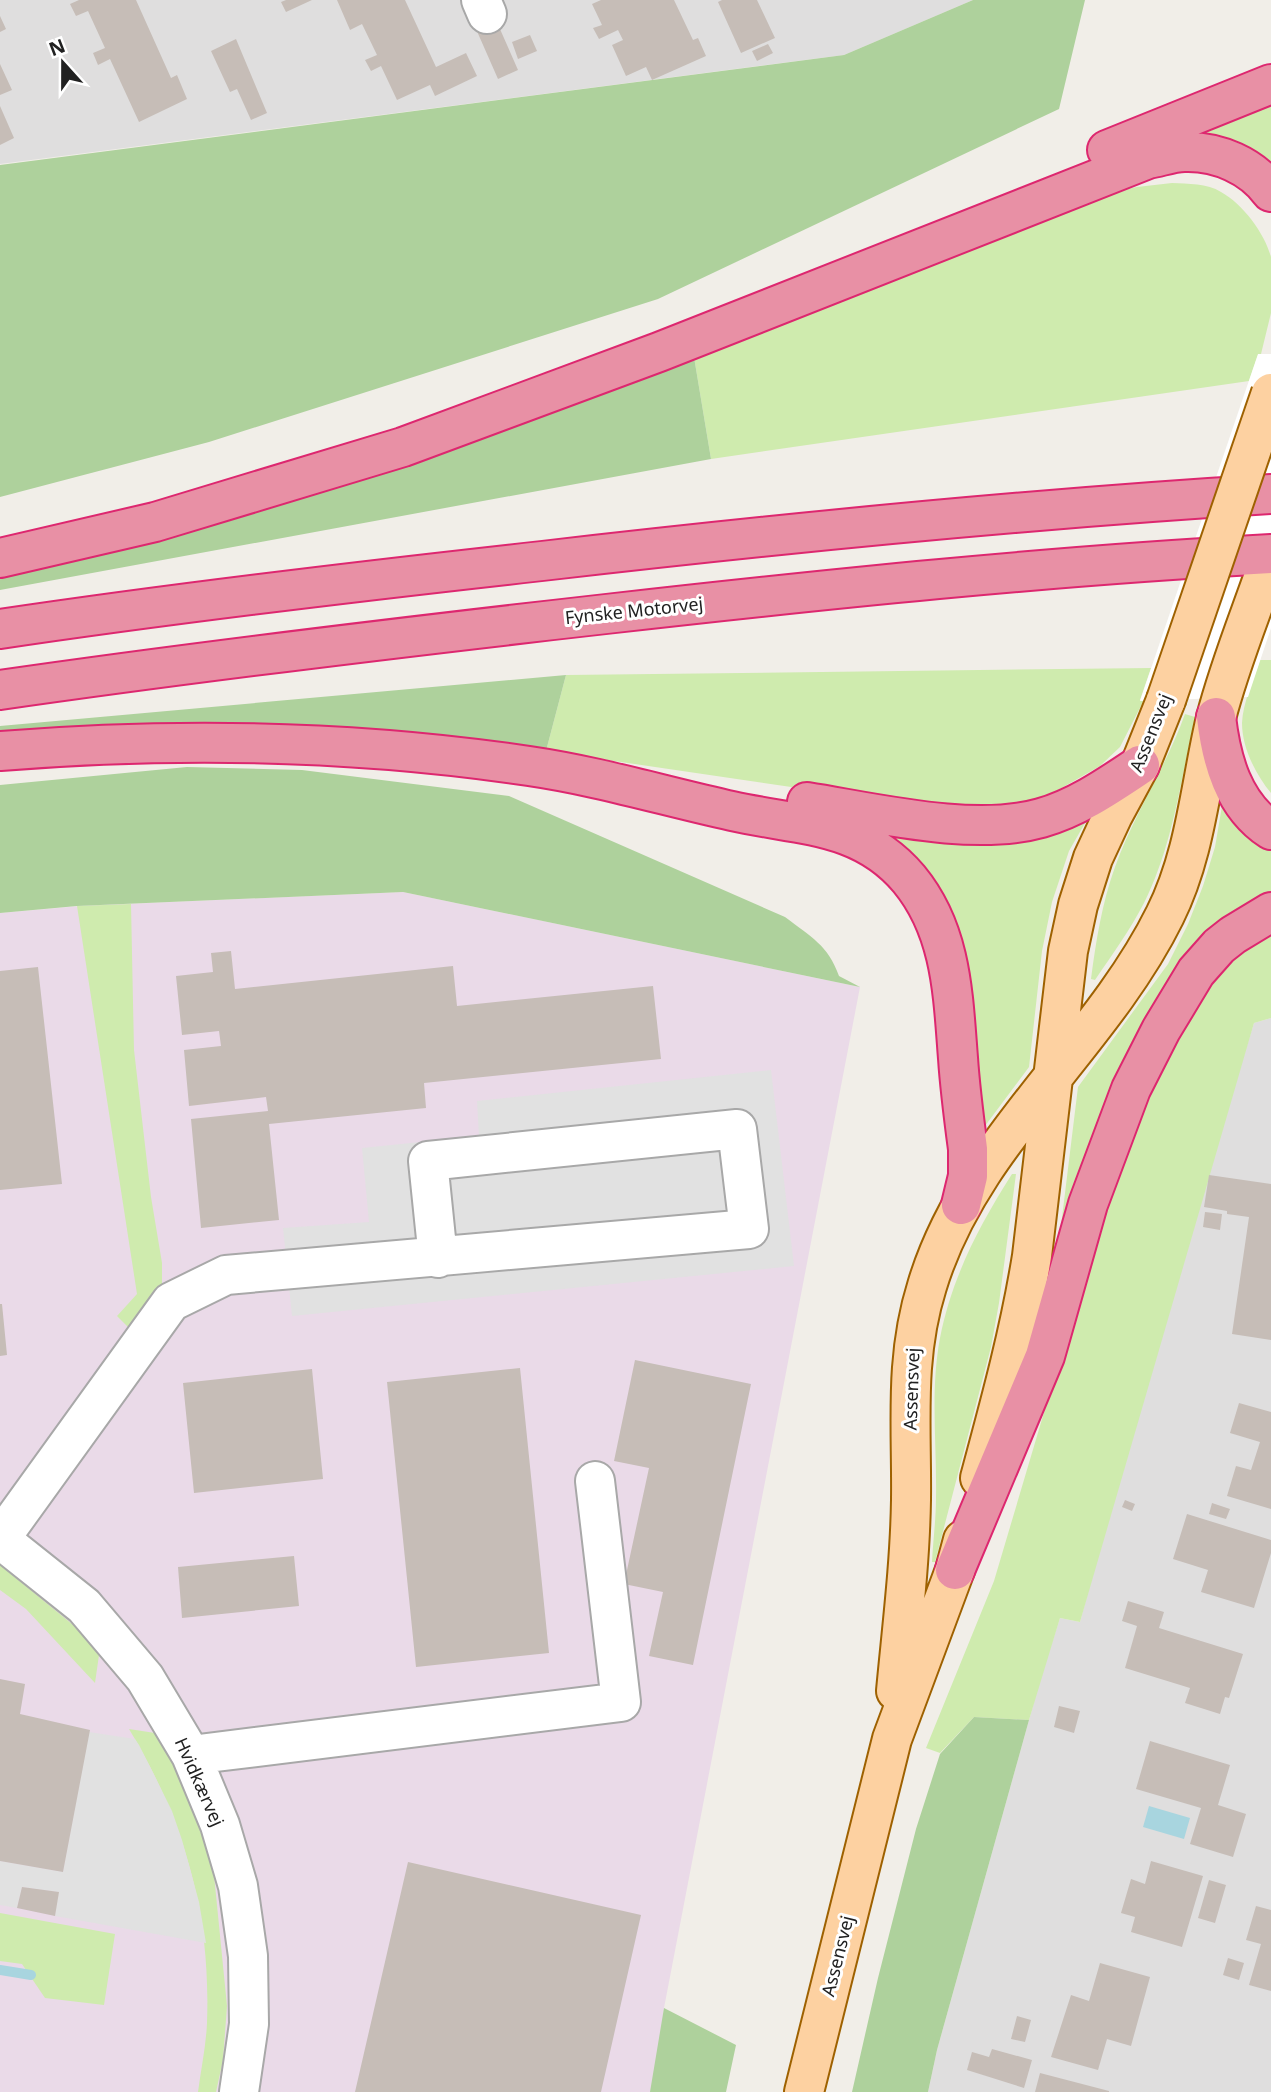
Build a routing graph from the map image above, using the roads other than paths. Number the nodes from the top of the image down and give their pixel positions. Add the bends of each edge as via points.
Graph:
1 (1271, 84) edge
2 (1271, 192) edge
3 (659, 352) junction
4 (1271, 393) edge
5 (1271, 494) edge
6 (1271, 554) edge
7 (0, 558) edge
8 (0, 629) edge
9 (0, 691) edge
10 (1219, 707) junction
11 (0, 751) edge
12 (1140, 765) junction
13 (586, 775) junction
14 (1271, 830) edge
15 (1271, 912) edge
16 (1054, 1076) junction
17 (961, 1205) junction
18 (438, 1258) junction
19 (595, 1481) dead end
20 (0, 1539) edge
21 (955, 1570) junction
22 (892, 1740) junction
23 (191, 1755) junction
24 (239, 2092) edge
25 (804, 2092) edge

1 - 3 highway via 1045,175
2 - 3 highway via 1244,166 1218,156 1185,152 1148,159
3 - 7 highway via 403,447 155,522
4 - 12 main road, Assensvej, bridge
5 - 8 highway via 804,531
6 - 9 highway, Fynske Motorvej via 806,591 429,634
6 - 10 main road, Assensvej
10 - 14 highway via 1220,747 1242,802
10 - 16 main road, Assensvej via 1191,845 1166,914 1125,982
11 - 13 highway via 151,742 271,743 411,751
12 - 13 highway via 1044,818 984,826
12 - 16 main road, Assensvej via 1093,859 1078,905 1068,951
13 - 17 highway via 735,812 845,833 881,853 909,879 937,924 951,976 968,1149
15 - 21 highway via 1233,935 1196,972 1131,1089 1088,1204 1045,1356
16 - 17 main road, Assensvej
16 - 21 main road, Assensvej via 1024,1305
17 - 22 main road, Assensvej via 927,1285 914,1337 909,1394 909,1539
18 - 18 street via 749,1229 737,1129 428,1161
18 - 20 street via 226,1275 171,1302
19 - 23 street via 621,1702
20 - 23 street, Hvidkærvej via 84,1606 145,1678
21 - 22 main road, Assensvej
22 - 25 main road, Assensvej
23 - 24 street, Hvidkærvej via 220,1825 238,1886 248,1956 249,2024

